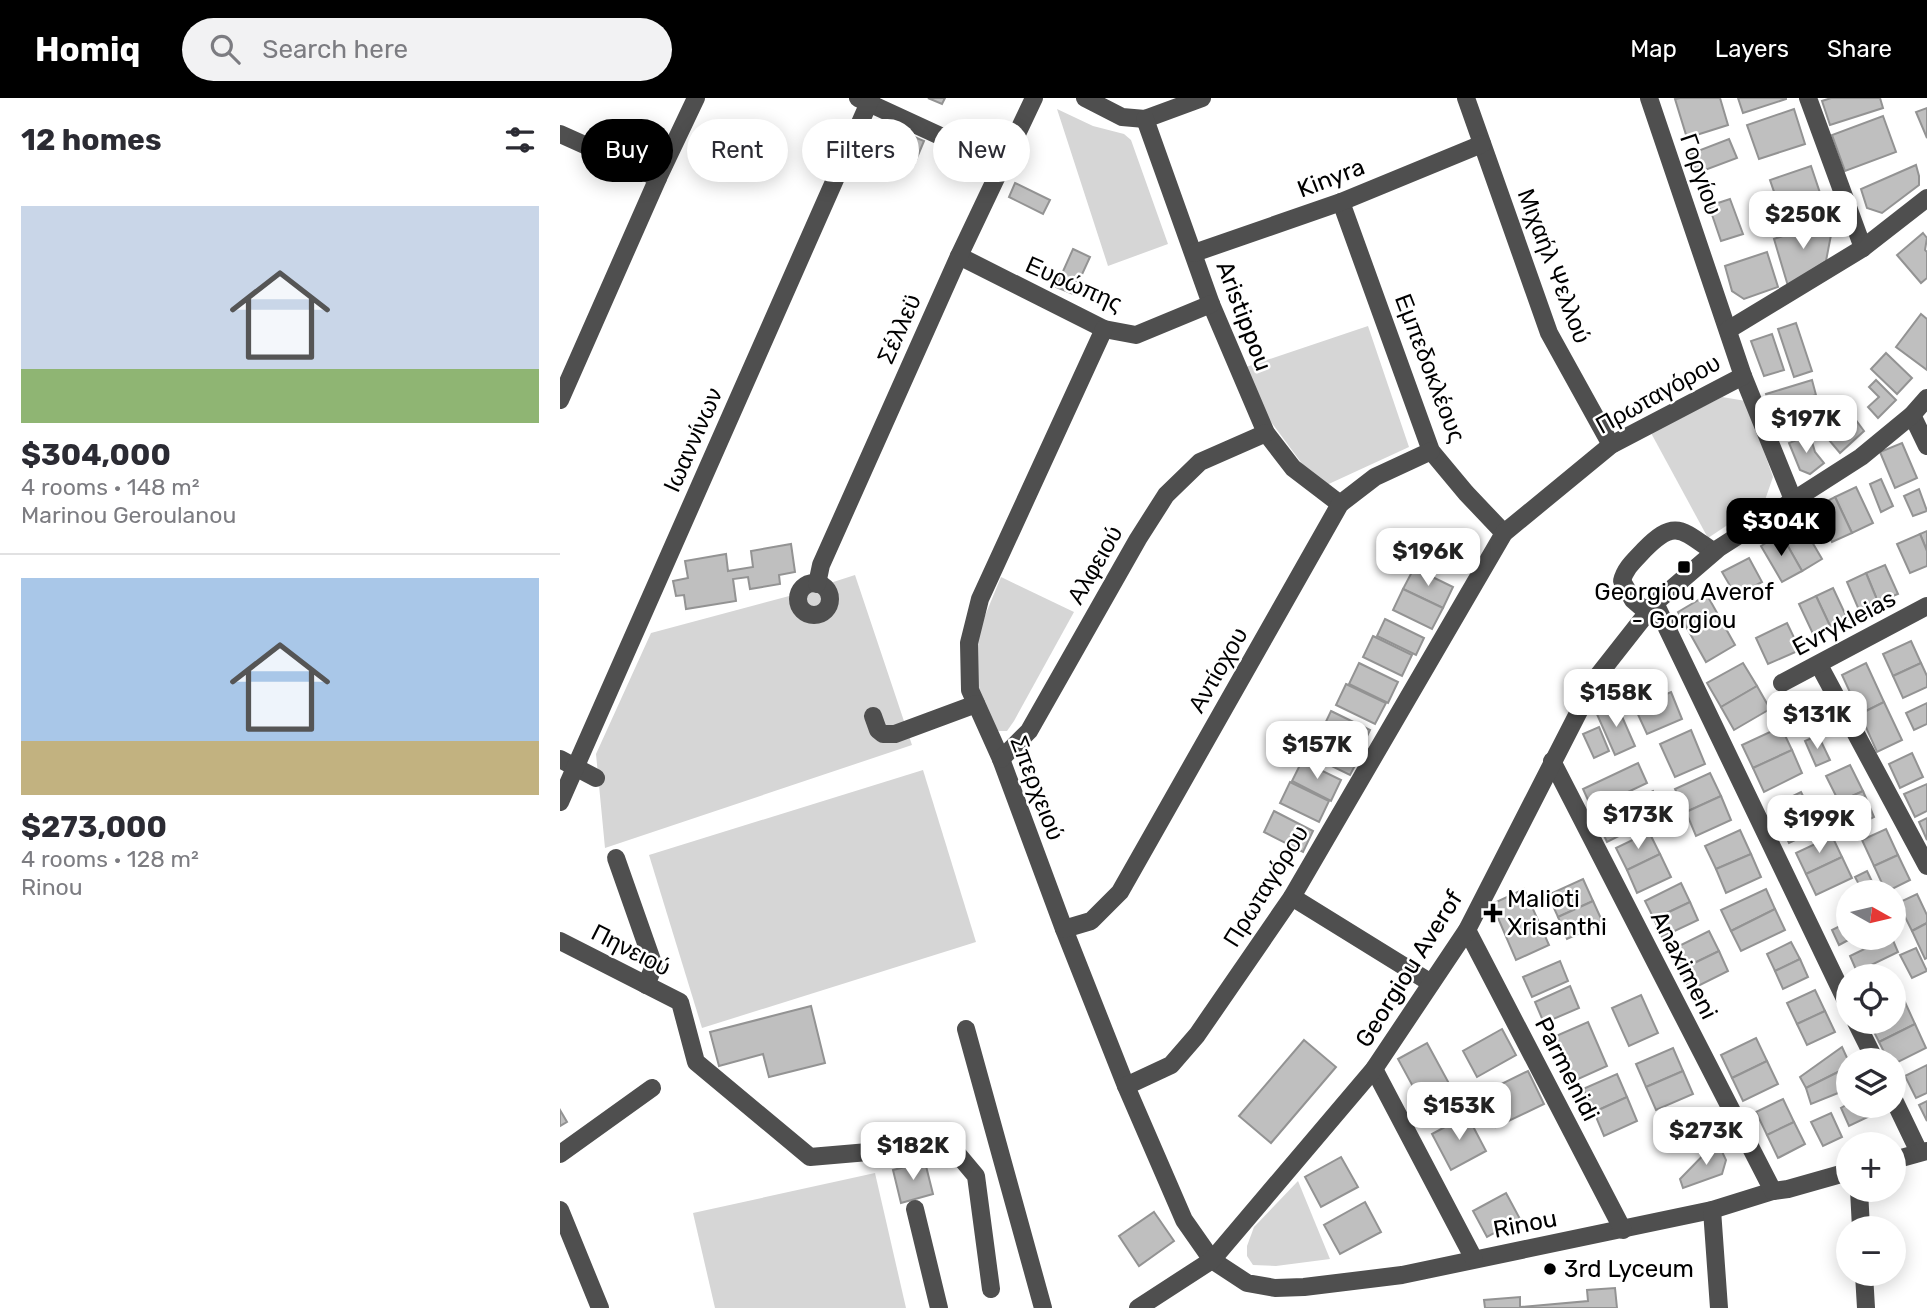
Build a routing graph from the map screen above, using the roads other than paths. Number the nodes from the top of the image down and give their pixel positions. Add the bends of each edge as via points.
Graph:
1 (696, 98) edge
2 (1034, 98) edge
3 (1084, 98) edge
4 (1202, 98) edge
5 (1466, 98) edge
6 (1649, 98) edge
7 (1808, 98) edge
8 (866, 100) edge
9 (1024, 119) edge
10 (1145, 119) junction
11 (933, 132) edge
12 (560, 134) edge
13 (581, 143) edge
14 (1482, 144) junction
15 (673, 146) edge
16 (656, 182) edge
17 (993, 182) edge
18 (1927, 198) edge
19 (1341, 202) junction
20 (1863, 248) junction
21 (1194, 253) junction
22 (959, 256) junction
23 (1211, 304) junction
24 (1104, 329) junction
25 (1728, 330) junction
26 (1743, 376) junction
27 (1927, 398) edge
28 (560, 400) edge
29 (1912, 415) junction
30 (1266, 433) junction
31 (1611, 445) junction
32 (1927, 446) edge
33 (1431, 451) junction
34 (1794, 502) junction
35 (1340, 504) junction
36 (1504, 533) junction
37 (1716, 550) junction
38 (817, 584) dead end
39 (1652, 608) junction
40 (1925, 614) edge
41 (1819, 665) junction
42 (1782, 682) dead end
43 (976, 704) junction
44 (873, 716) dead end
45 (1001, 759) junction
46 (1552, 761) junction
47 (568, 763) edge
48 (596, 778) dead end
49 (560, 802) edge
50 (616, 858) dead end
51 (1927, 866) edge
52 (1292, 897) junction
53 (1064, 929) junction
54 (1467, 930) junction
55 (560, 941) edge
56 (1836, 981) edge
57 (1432, 983) junction
58 (646, 985) junction
59 (966, 1029) dead end
60 (1374, 1069) junction
61 (1126, 1086) junction
62 (652, 1088) dead end
63 (1904, 1118) edge
64 (1923, 1152) edge
65 (560, 1154) edge
66 (1906, 1157) edge
67 (1836, 1175) edge
68 (1773, 1191) junction
69 (915, 1209) dead end
70 (560, 1210) edge
71 (1712, 1210) junction
72 (1623, 1230) junction
73 (1474, 1259) junction
74 (1212, 1260) junction
75 (1865, 1286) edge
76 (991, 1289) dead end
77 (600, 1308) edge
78 (939, 1308) edge
79 (1043, 1308) edge
80 (1138, 1308) edge
81 (1719, 1308) edge
82 (1866, 1308) edge

1 - 15 street
2 - 9 street, Σέλλεϋ
3 - 10 street via 1122,117
4 - 10 street
5 - 14 street, Μιχαήλ Ψελλού
6 - 25 street, Γοργίου
7 - 20 street
8 - 11 street
8 - 47 street, Ιωαννίνων
10 - 21 street, Aristippou
12 - 13 street
14 - 19 street, Kinyra
14 - 31 street, Μιχαήλ Ψελλού via 1549,333
16 - 28 street
17 - 22 street, Σέλλεϋ
18 - 20 street
19 - 21 street, Kinyra
19 - 33 street, Εμπεδοκλέους
20 - 25 street
21 - 23 street, Aristippou
22 - 24 street, Ευρώπης
22 - 38 street, Σέλλεϋ via 821,565
23 - 24 street, Ευρώπης via 1136,335
23 - 30 street, Aristippou
24 - 43 street, Σπερχειού via 980,600 969,643 970,690
25 - 26 street, Γοργίου
26 - 31 street, Πρωταγόρου
26 - 34 street, Γοργίου
27 - 29 street, Georgiou Averof
29 - 32 street
29 - 34 street, Georgiou Averof via 1861,457
30 - 35 street, Aristippou via 1293,468
30 - 45 street, Αλφειού via 1200,462 1166,495 1029,731
31 - 36 street, Πρωταγόρου
33 - 35 street, Αντίοχου via 1375,477
33 - 36 street, Εμπεδοκλέους
34 - 37 street, Georgiou Averof
35 - 53 street, Αντίοχου via 1121,892 1091,921
36 - 52 street, Πρωταγόρου
37 - 39 street, Georgiou Averof
37 - 39 street via 1684,531 1659,534 1624,571 1622,581 1633,600
39 - 46 street, Georgiou Averof via 1596,678
39 - 56 street
40 - 41 street, Evrykleias
41 - 42 street, Evrykleias
41 - 51 street
43 - 44 street via 895,734 878,730
43 - 45 street, Σπερχειού
45 - 53 street, Σπερχειού
46 - 54 street, Georgiou Averof
46 - 68 street, Anaximeni
47 - 48 street
47 - 49 street, Ιωαννίνων
50 - 58 street via 654,965
52 - 57 street
52 - 61 street, Πρωταγόρου via 1171,1065
53 - 61 street, Σπερχειού
54 - 57 street, Georgiou Averof
54 - 72 street, Parmenidi
55 - 58 street, Πηνειού
57 - 60 street, Georgiou Averof
58 - 76 street, Πηνειού via 680,1002 696,1062 810,1157 950,1145 975,1176
59 - 79 street
60 - 73 street
60 - 74 street, Georgiou Averof
61 - 74 street, Σπερχειού via 1184,1220
62 - 65 street
63 - 64 street
64 - 66 street
67 - 68 street, Rinou
68 - 71 street, Rinou
69 - 78 street
70 - 77 street
71 - 72 street, Rinou
71 - 81 street
72 - 73 street, Rinou
73 - 74 street, Rinou via 1402,1275 1304,1287 1247,1283
74 - 80 street, Georgiou Averof
75 - 82 street

